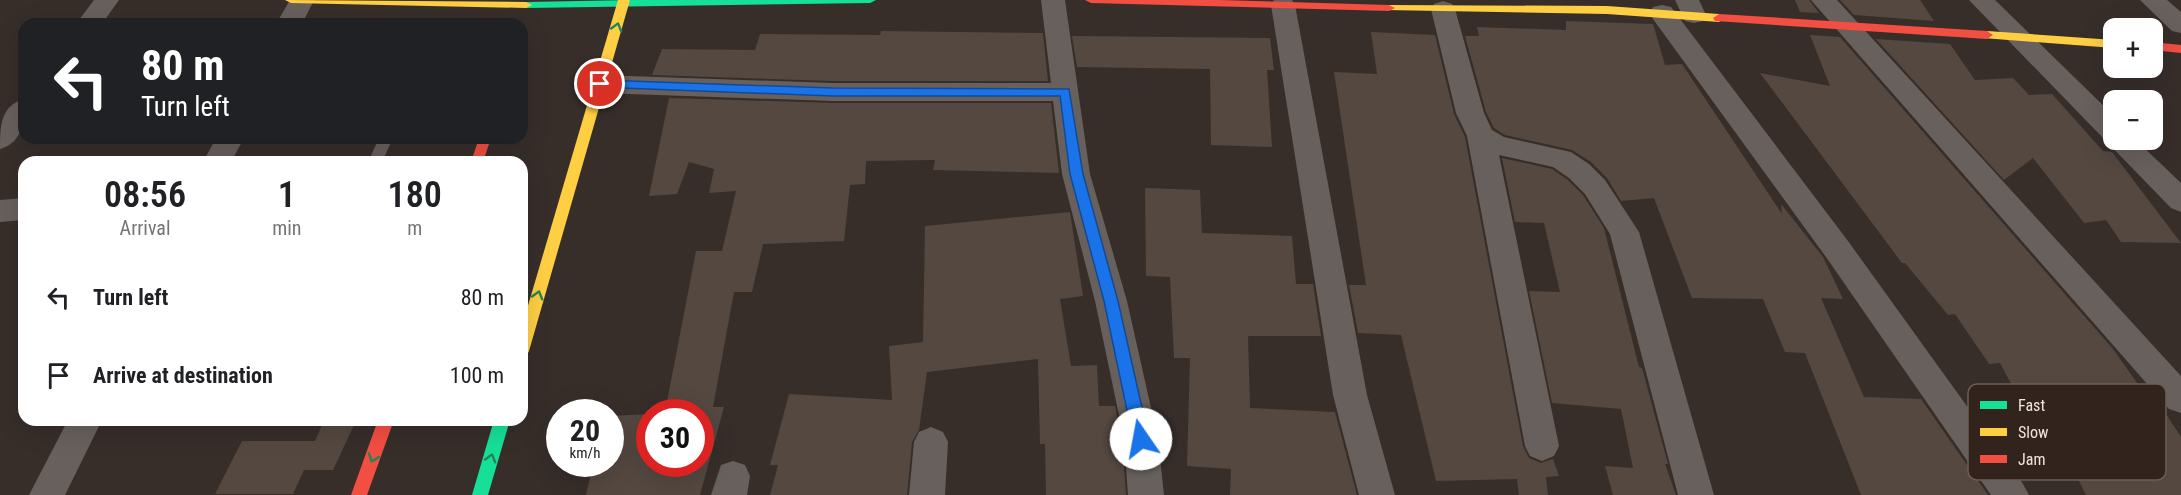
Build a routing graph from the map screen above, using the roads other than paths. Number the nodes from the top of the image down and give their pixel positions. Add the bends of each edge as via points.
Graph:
1 (107, 0) edge
2 (291, 0) edge
3 (302, 0) edge
4 (870, 0) edge
5 (1053, 0) edge
6 (1091, 0) edge
7 (1823, 0) edge
8 (1981, 0) edge
9 (2152, 0) edge
10 (374, 1) edge
11 (1162, 1) edge
12 (624, 2) edge
13 (532, 3) edge
14 (1290, 3) edge
15 (1605, 5) edge
16 (1433, 6) edge
17 (1681, 9) edge
18 (93, 18) edge
19 (292, 18) edge
20 (526, 18) edge
21 (1842, 24) junction
22 (2181, 25) edge
23 (2016, 36) junction
24 (2103, 43) edge
25 (2163, 47) edge
26 (2181, 49) edge
27 (600, 84) junction
28 (1065, 92) junction
29 (18, 116) edge
30 (2103, 122) edge
31 (1481, 136) junction
32 (0, 139) edge
33 (2130, 150) edge
34 (2181, 201) edge
35 (18, 210) edge
36 (0, 211) edge
37 (528, 330) edge
38 (2181, 399) edge
39 (83, 426) edge
40 (384, 426) edge
41 (500, 426) edge
42 (1968, 433) edge
43 (931, 442) dead end
44 (1542, 446) dead end
45 (2001, 480) edge
46 (47, 495) edge
47 (359, 495) edge
48 (480, 495) edge
49 (927, 495) edge
50 (1146, 495) edge
51 (1377, 495) edge
52 (1696, 495) edge
53 (2012, 495) edge

1 - 18 street
2 - 3 street
3 - 10 street
3 - 19 street
4 - 12 street
5 - 28 street
6 - 11 street
7 - 21 street
8 - 23 street
9 - 22 street
10 - 13 street
11 - 14 street
12 - 13 street
27 -> 12 street
13 - 20 street
14 - 16 street
14 - 51 street via 1350,395
15 - 16 street
15 - 17 street
16 - 31 street
17 - 21 street
17 - 42 street via 1837,249
21 - 23 street
21 - 38 street
23 - 24 street
23 - 30 street
25 - 26 street
27 - 28 street via 833,92
37 -> 27 street
28 - 50 street via 1076,174 1111,301 1141,439
29 - 32 street
31 - 44 street
31 - 52 street via 1496,145 1561,159 1580,171 1624,232
33 - 34 street
35 - 36 street
39 - 46 street
40 -> 47 street
48 -> 41 street
43 - 49 street
45 - 53 street

